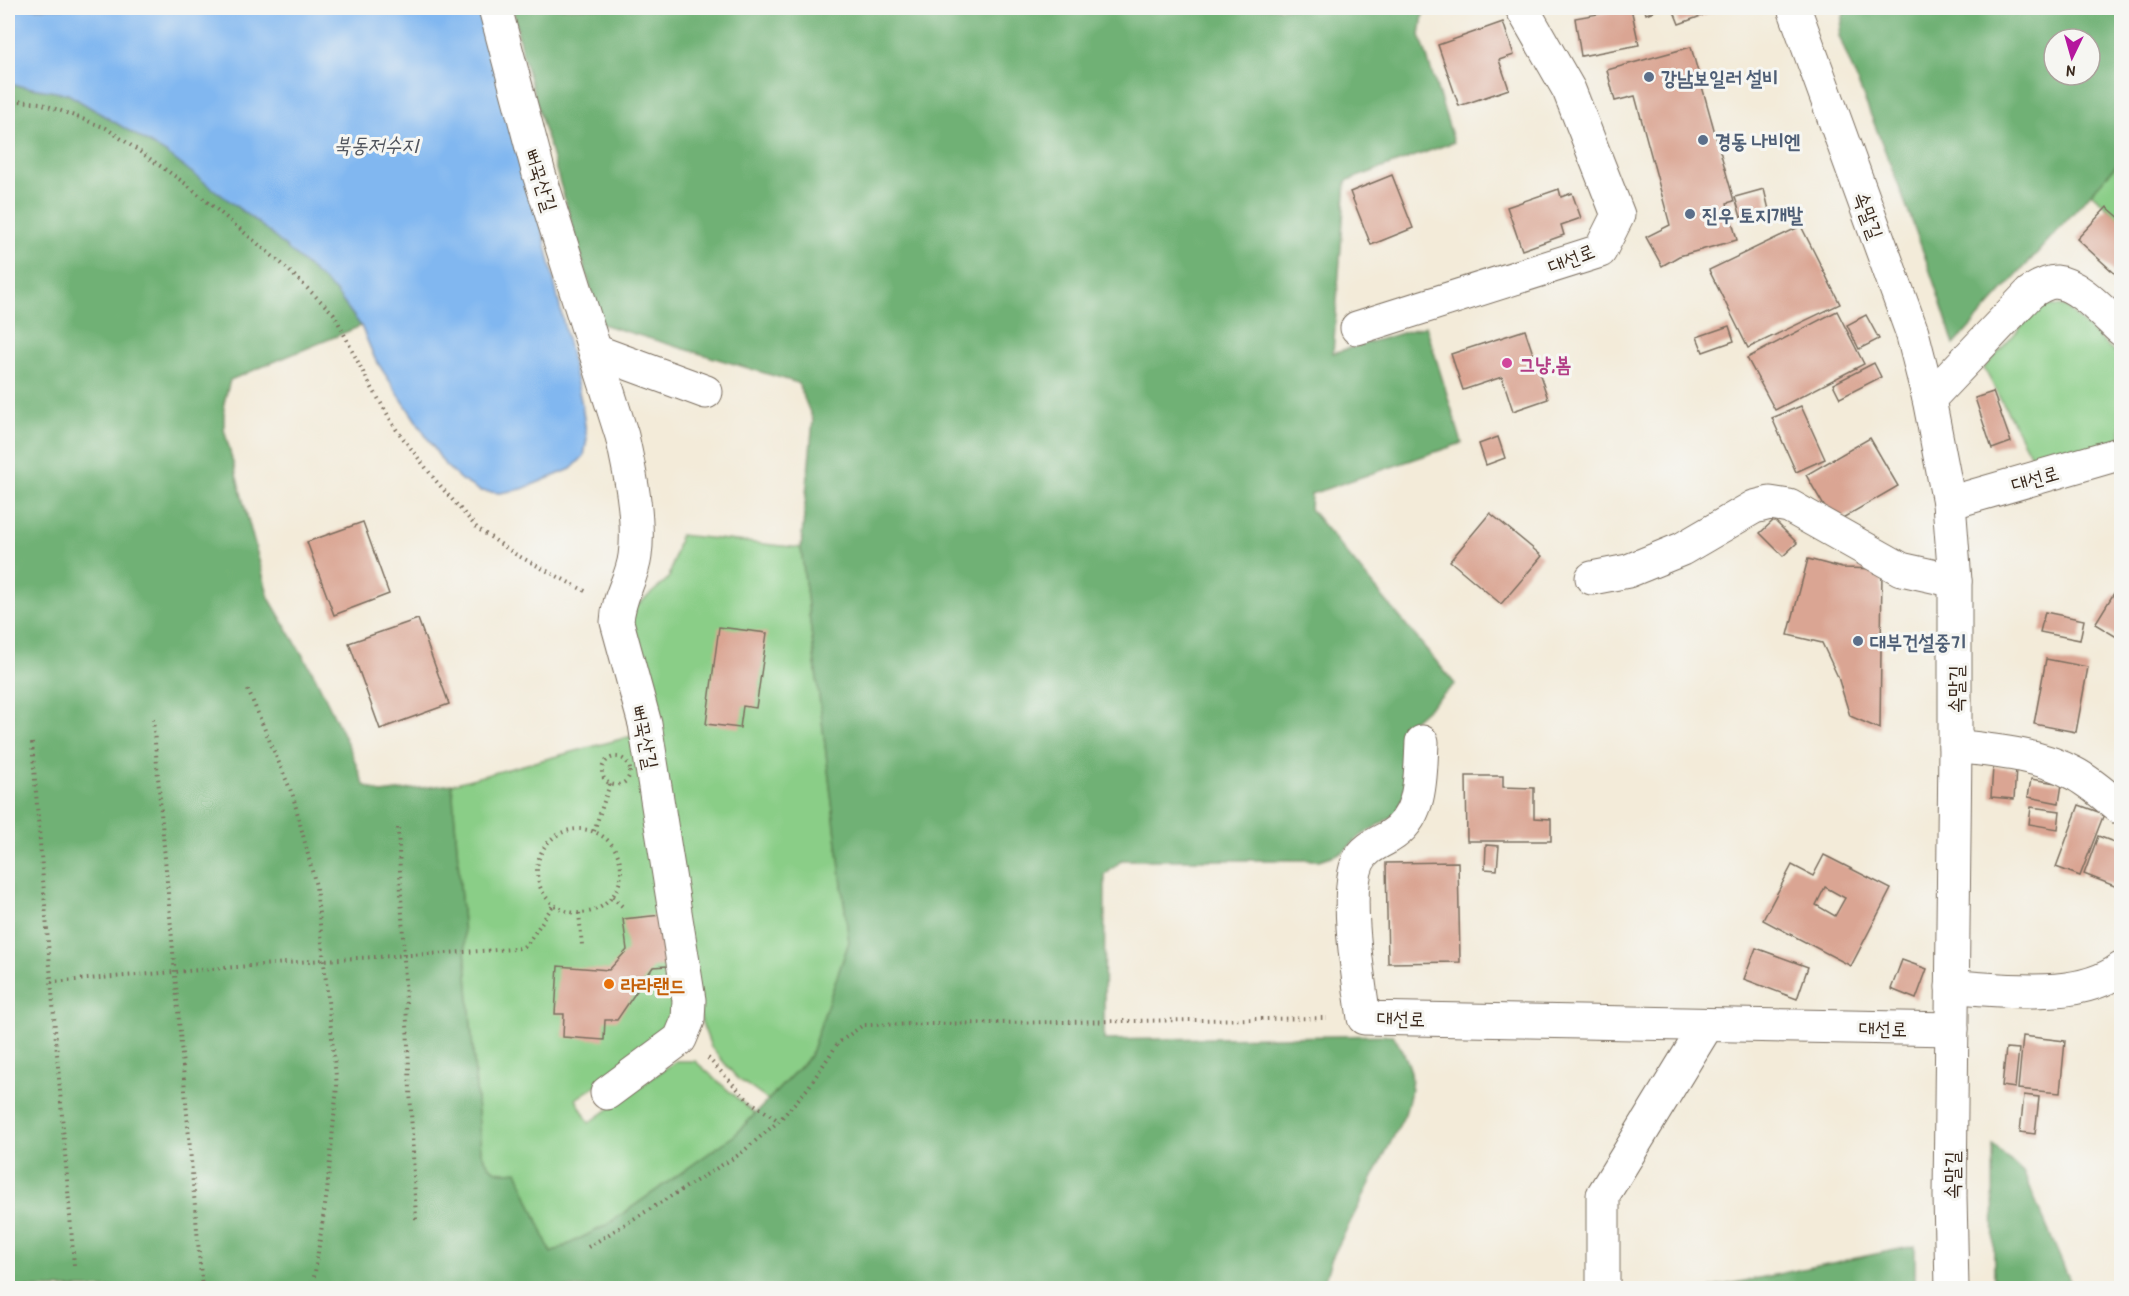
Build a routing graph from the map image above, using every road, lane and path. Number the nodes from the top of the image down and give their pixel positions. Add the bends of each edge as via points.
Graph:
1 (495, 8) edge
2 (1522, 8) edge
3 (1797, 10) edge
4 (8, 100) edge
5 (1357, 328) dead end
6 (2121, 330) edge
7 (595, 351) junction
8 (706, 392) dead end
9 (1929, 399) junction
10 (2121, 453) edge
11 (1949, 503) junction
12 (1592, 578) dead end
13 (1955, 581) junction
14 (618, 606) junction
15 (248, 690) dead end
16 (153, 719) dead end
17 (1422, 742) dead end
18 (32, 743) dead end
19 (1955, 746) junction
20 (610, 784) dead end
21 (2121, 810) edge
22 (398, 828) dead end
23 (594, 831) junction
24 (612, 897) junction
25 (554, 904) junction
26 (623, 907) dead end
27 (579, 913) junction
28 (582, 945) dead end
29 (404, 956) junction
30 (323, 960) junction
31 (2121, 968) edge
32 (175, 973) junction
33 (51, 982) junction
34 (1952, 987) junction
35 (1364, 1018) junction
36 (1707, 1025) junction
37 (1952, 1029) junction
38 (684, 1031) junction
39 (607, 1093) dead end
40 (779, 1120) junction
41 (416, 1220) dead end
42 (588, 1247) dead end
43 (74, 1265) dead end
44 (202, 1288) edge
45 (311, 1288) edge
46 (1603, 1288) edge
47 (1952, 1288) edge

1 - 7 street, 뻐꾹산길 via 539,174
2 - 5 street, 대선로 via 1569,90 1618,215 1600,251
3 - 9 street, 속말길 via 1912,332
4 - 14 path via 40,103 106,128 186,184 282,264 334,314 396,429 477,528 515,554
6 - 9 street via 2083,294 2067,285 2054,282 2040,287
7 - 8 street
7 - 14 street, 뻐꾹산길 via 622,436 635,514 635,556
9 - 11 street, 속말길
10 - 11 street, 대선로
11 - 13 street, 속말길
12 - 13 street via 1628,571 1682,549 1754,507 1770,503 1789,506 1901,569
13 - 19 street, 속말길
14 - 38 street, 뻐꾹산길 via 617,622 645,724 687,988 688,1020
15 - 30 path via 293,796 316,886
16 - 32 path
17 - 35 street, 대선로 via 1414,810 1406,824 1369,847 1358,861 1353,877 1352,905
18 - 33 path
19 - 21 street via 2018,756 2074,772
19 - 34 street, 속말길
20 - 23 path
22 - 29 path
23 - 24 path via 607,838 621,864 621,878
23 - 25 path via 567,830 556,835 539,856 539,883
24 - 26 path
24 - 27 path via 594,910
25 - 27 path
25 - 29 path via 523,947
27 - 28 path
29 - 30 path
29 - 41 path
30 - 32 path
30 - 45 path via 337,1086 327,1192
31 - 34 street via 2082,986 2047,991
32 - 33 path
32 - 44 path
33 - 43 path
34 - 37 street, 속말길
35 - 36 street, 대선로
35 - 40 path via 863,1025 838,1043 808,1088
36 - 37 street, 대선로
36 - 46 street via 1603,1195
37 - 47 street, 속말길
38 - 39 street via 680,1039
38 - 40 path via 748,1100
40 - 42 path via 740,1154

